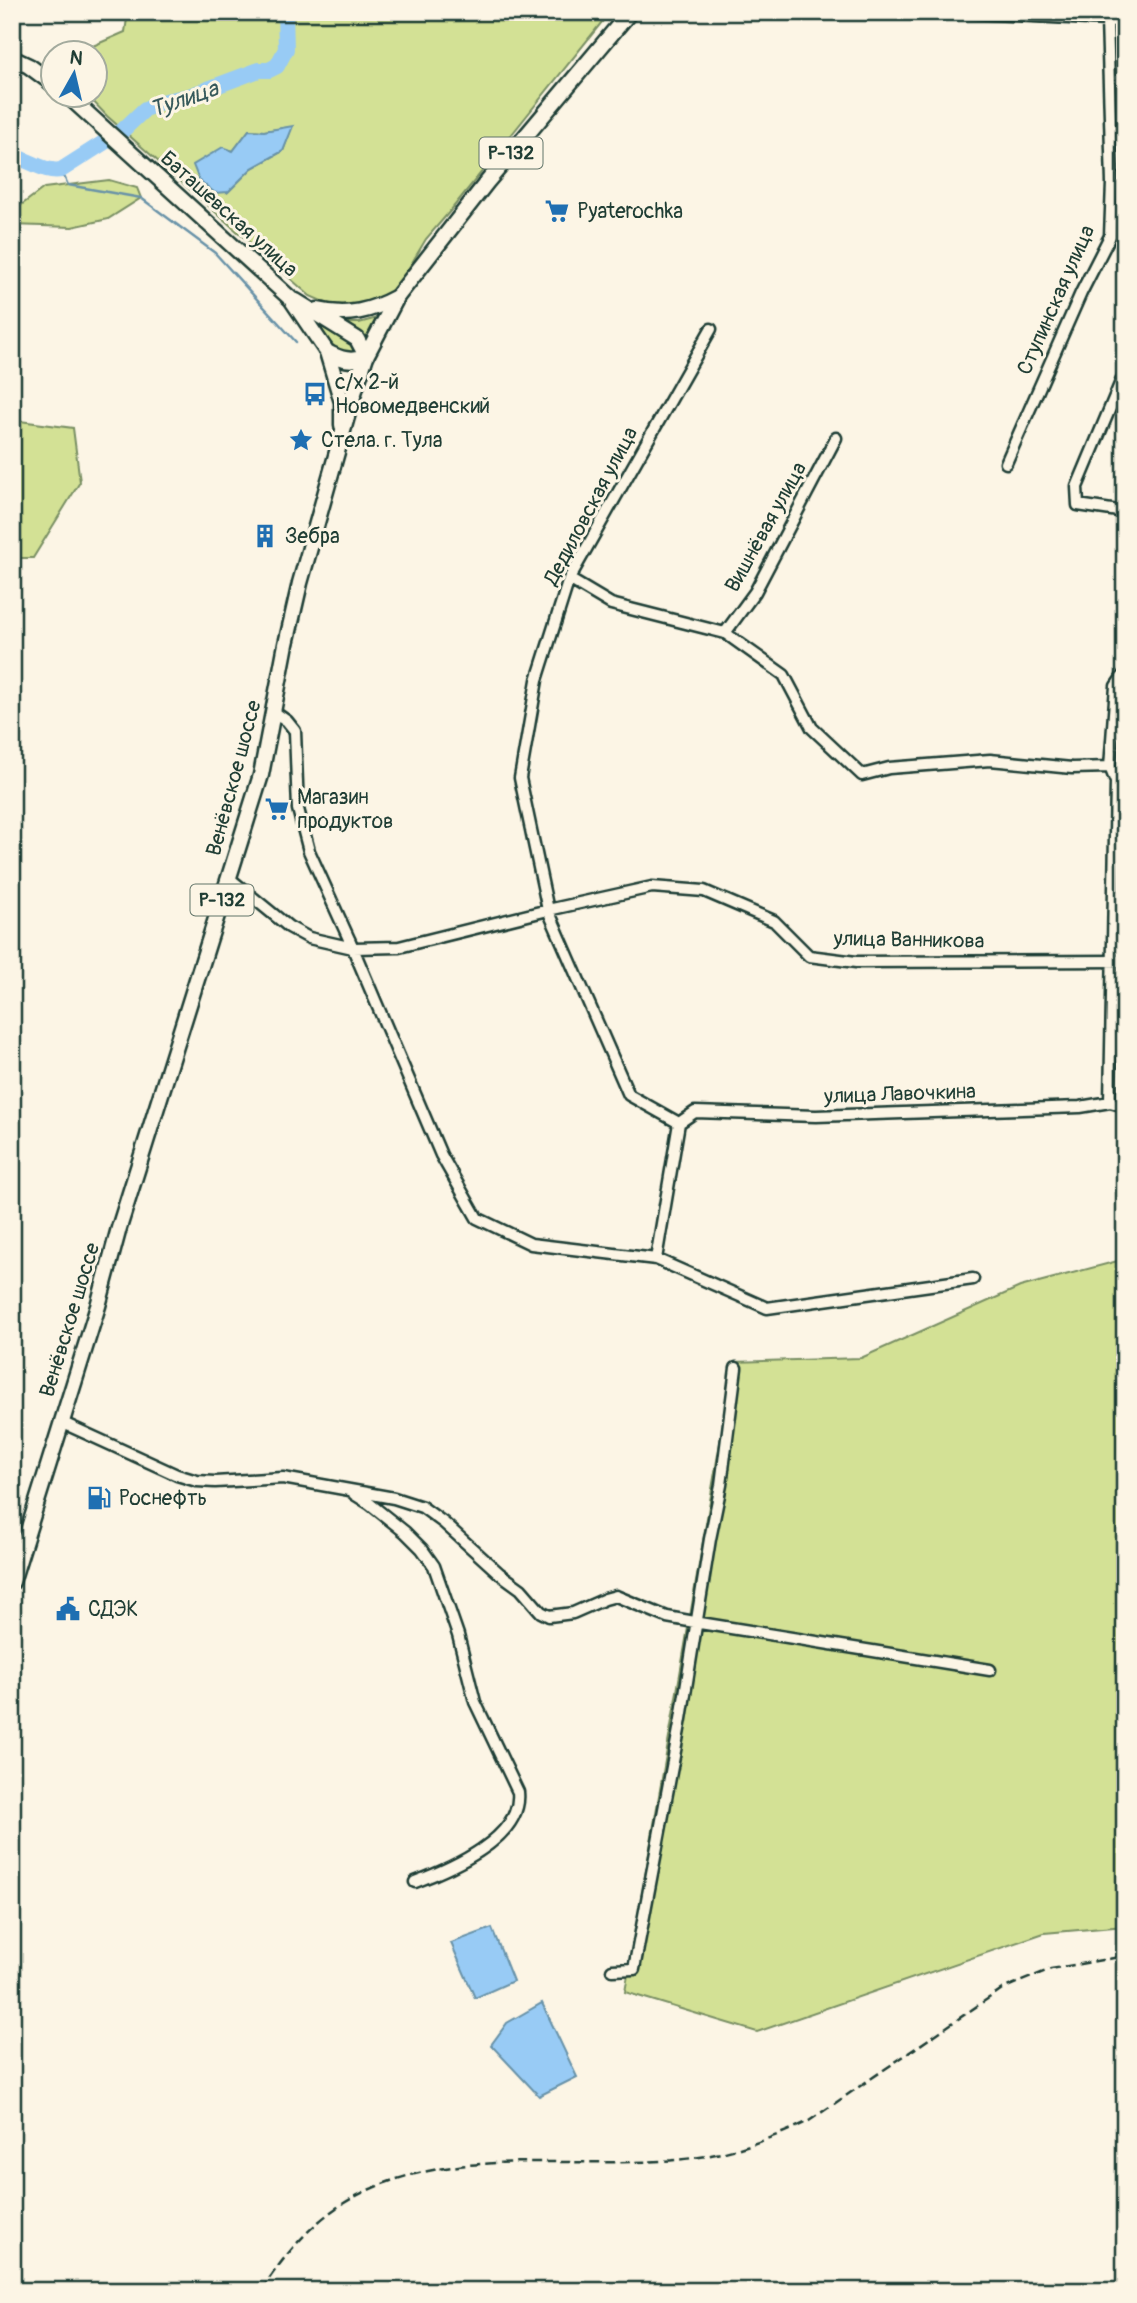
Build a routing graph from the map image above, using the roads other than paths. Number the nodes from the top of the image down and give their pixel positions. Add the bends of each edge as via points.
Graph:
1 (630, 12) edge
2 (956, 12) edge
3 (1107, 20) junction
4 (1125, 21) edge
5 (12, 58) edge
6 (38, 74) edge
7 (83, 108) edge
8 (397, 297) junction
9 (291, 299) junction
10 (310, 308) junction
11 (711, 329) dead end
12 (327, 352) junction
13 (366, 356) junction
14 (1123, 377) edge
15 (836, 438) dead end
16 (340, 444) junction
17 (1006, 463) dead end
18 (1125, 512) edge
19 (569, 579) junction
20 (725, 633) junction
21 (1125, 673) edge
22 (274, 712) junction
23 (1110, 767) junction
24 (1120, 782) edge
25 (229, 878) junction
26 (548, 910) junction
27 (353, 948) junction
28 (1112, 961) junction
29 (1125, 961) edge
30 (1110, 1102) junction
31 (1125, 1106) edge
32 (679, 1123) junction
33 (656, 1259) junction
34 (973, 1279) dead end
35 (736, 1368) dead end
36 (61, 1422) junction
37 (351, 1492) junction
38 (12, 1582) edge
39 (696, 1622) junction
40 (990, 1670) dead end
41 (415, 1882) dead end
42 (612, 1970) dead end

1 - 8 main road, Венёвское шоссе / Р-132 via 486,182
2 - 3 street
3 - 4 street
3 - 17 street, Ступинская улица via 1110,236
5 - 6 main road
7 - 9 main road, Баташевская улица
8 - 10 main road via 349,314
8 - 13 main road, Венёвское шоссе / Р-132
9 - 10 main road
9 - 12 main road
10 - 13 main road via 357,339
11 - 19 street, Дедиловская улица
12 - 13 main road via 354,361
12 - 16 main road via 342,402
13 - 16 main road, Венёвское шоссе / Р-132
14 - 18 street via 1077,487 1078,505
15 - 20 street, Вишнёвая улица via 755,592
16 - 22 main road, Венёвское шоссе / Р-132 via 300,583
19 - 20 street via 611,604
19 - 26 street, Дедиловская улица via 537,680 520,778
20 - 23 street via 783,675 812,728 862,775 889,768 990,760
21 - 23 street via 1116,685
22 - 25 main road, Венёвское шоссе / Р-132 via 261,775
22 - 27 street via 295,731 298,809 309,851
23 - 24 street
24 - 28 street
25 - 27 street, улица Ванникова via 309,939
25 - 36 main road, Венёвское шоссе / Р-132
26 - 27 street, улица Ванникова via 398,947
26 - 28 street, улица Ванникова via 652,887 704,891 774,921 809,956 856,962
26 - 32 street, Дедиловская улица via 629,1095
27 - 33 street via 441,1155 477,1218 531,1244
28 - 29 street, улица Ванникова
28 - 30 street
30 - 31 street, улица Лавочкина
30 - 32 street, улица Лавочкина via 1080,1107 816,1116 695,1112
32 - 33 street
33 - 34 street via 767,1308
35 - 39 street via 722,1485
36 - 37 street via 197,1481 283,1478
36 - 38 main road, Венёвское шоссе / Р-132
37 - 39 street via 422,1507 549,1616 573,1613 616,1596 667,1617
37 - 41 street via 404,1532 434,1566 475,1702 518,1793 512,1821 486,1845 460,1864
39 - 40 street
39 - 42 street via 634,1969

